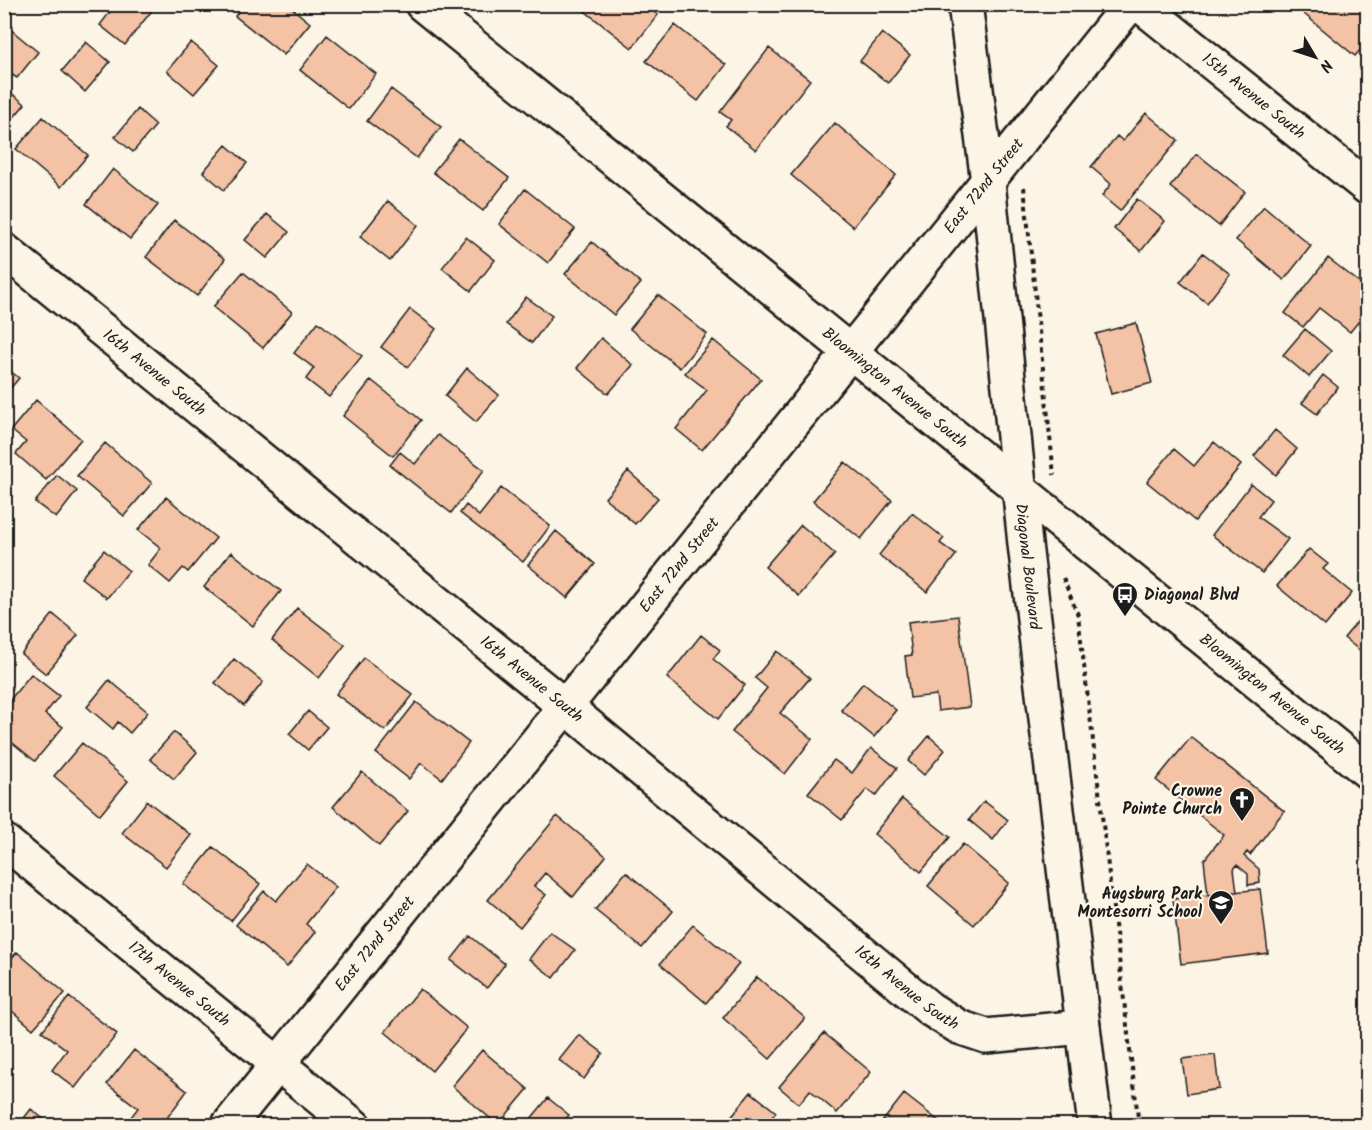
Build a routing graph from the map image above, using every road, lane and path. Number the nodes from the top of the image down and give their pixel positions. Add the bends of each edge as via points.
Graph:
1 (422, 4) edge
2 (965, 4) edge
3 (1130, 4) edge
4 (1140, 4) edge
5 (988, 182) junction
6 (1023, 183) dead end
7 (1368, 188) edge
8 (4, 250) edge
9 (851, 352) junction
10 (1054, 479) dead end
11 (1021, 491) junction
12 (1062, 576) dead end
13 (566, 707) junction
14 (1368, 772) edge
15 (4, 841) edge
16 (1083, 1027) junction
17 (278, 1064) junction
18 (228, 1125) edge
19 (354, 1125) edge
20 (1095, 1125) edge
21 (1139, 1125) edge

1 - 9 street, Bloomington Avenue South
2 - 5 street, Diagonal Boulevard
3 - 5 street, East 72nd Street
4 - 7 street, 15th Avenue South
5 - 9 street, East 72nd Street
5 - 11 street, Diagonal Boulevard
6 - 10 path
8 - 13 street, 16th Avenue South
9 - 11 street, Bloomington Avenue South
9 - 13 street, East 72nd Street
11 - 14 street, Bloomington Avenue South
11 - 16 street, Diagonal Boulevard
12 - 21 path via 1078,615
13 - 16 street, 16th Avenue South via 930,1009 959,1027 986,1036
13 - 17 street, East 72nd Street
15 - 17 street, 17th Avenue South
16 - 20 street, Diagonal Boulevard
17 - 18 street, East 72nd Street
17 - 19 street, 17th Avenue South

